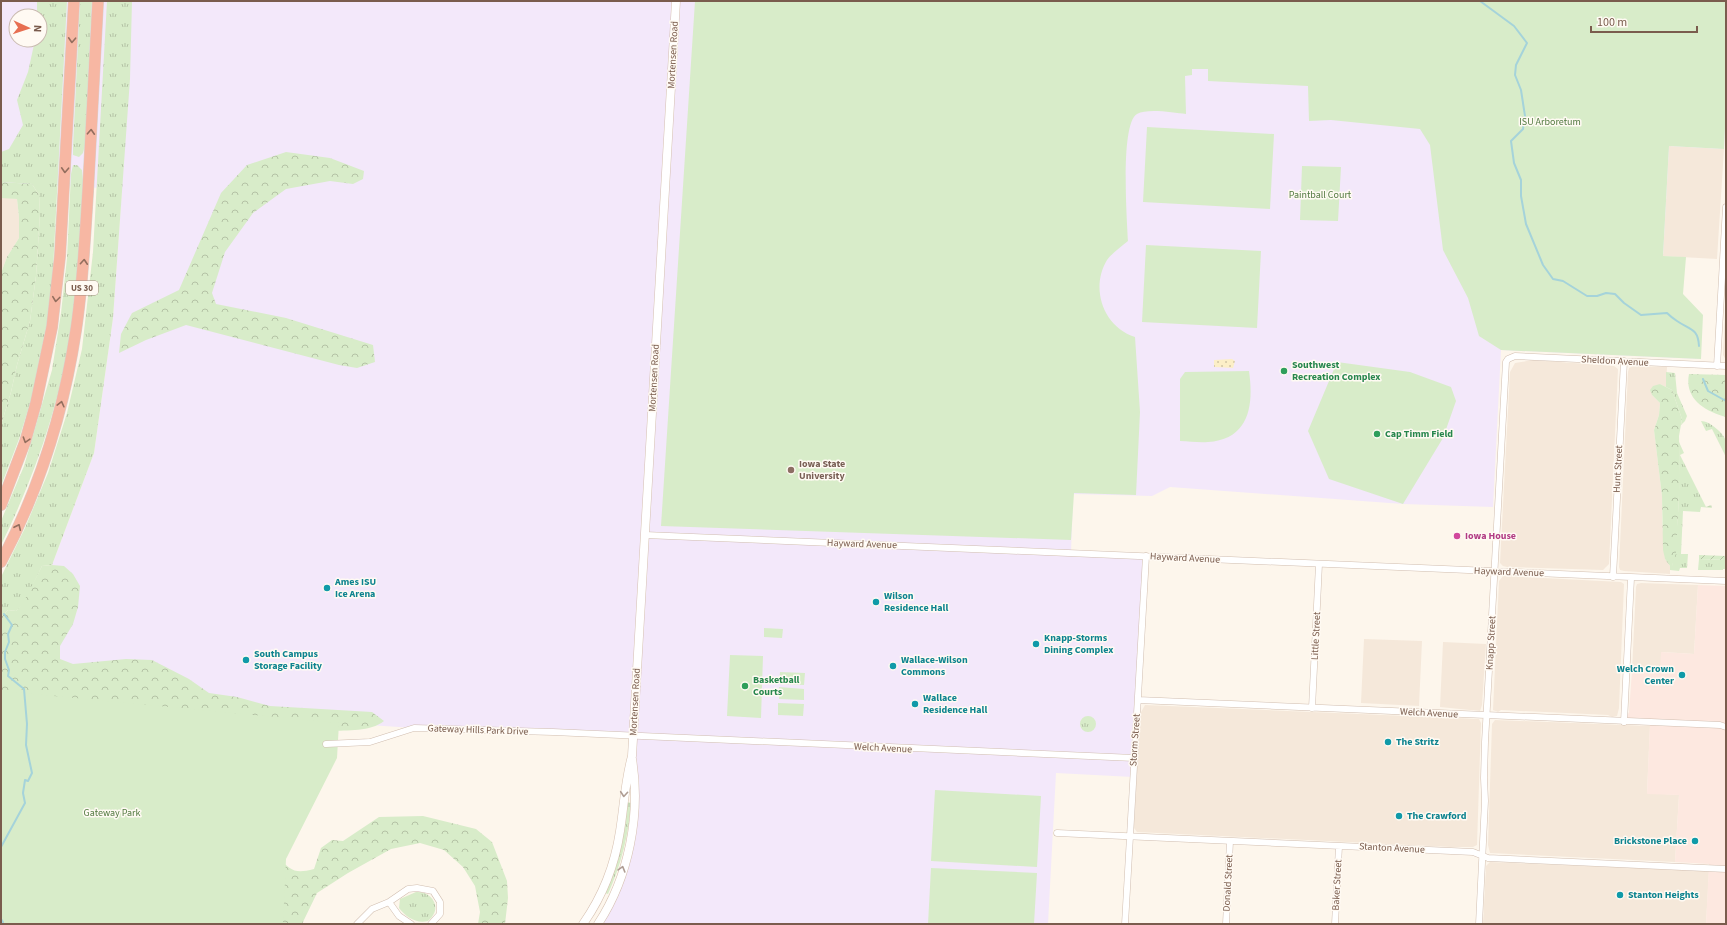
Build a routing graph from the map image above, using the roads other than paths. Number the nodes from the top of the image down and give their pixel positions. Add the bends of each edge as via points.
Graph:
1 (74, 1) edge
2 (98, 1) edge
3 (676, 1) edge
4 (1726, 207) edge
5 (1725, 250) edge
6 (1624, 361) junction
7 (1506, 362) joint
8 (1717, 366) junction
9 (1726, 366) edge
10 (1, 505) edge
11 (644, 535) junction
12 (1146, 556) junction
13 (1, 562) edge
14 (1319, 564) junction
15 (1495, 572) junction
16 (1613, 577) junction
17 (1631, 578) junction
18 (1726, 581) edge
19 (1138, 700) junction
20 (1312, 708) junction
21 (1487, 716) junction
22 (1624, 722) junction
23 (1724, 725) edge
24 (633, 736) junction
25 (326, 744) dead end
26 (632, 756) junction
27 (1134, 758) junction
28 (1057, 833) dead end
29 (1130, 837) junction
30 (1230, 841) junction
31 (1339, 846) junction
32 (1482, 856) junction
33 (1726, 869) edge
34 (389, 902) junction
35 (357, 924) edge
36 (411, 924) edge
37 (431, 924) edge
38 (583, 924) edge
39 (598, 924) edge
40 (1125, 924) edge
41 (1226, 924) edge
42 (1335, 924) edge
43 (1479, 924) edge

1 -> 10 highway, US 30 via 60,256 52,327 36,404 25,442
13 -> 2 highway, US 30 via 21,520 49,448 62,401 76,331 84,258
3 - 11 street, Mortensen Road
4 - 5 street
5 - 8 street
6 - 7 street, Sheldon Avenue via 1515,356
6 - 8 street, Sheldon Avenue
6 - 16 street, Hunt Street
7 - 15 street, Knapp Street
8 - 9 street, Sheldon Avenue
11 - 12 street, Hayward Avenue
11 - 24 street, Mortensen Road
12 - 14 street, Hayward Avenue
12 - 19 street, Storm Street
14 - 15 street, Hayward Avenue
14 - 20 street, Little Street
15 - 16 street, Hayward Avenue
15 - 21 street, Knapp Street
16 - 17 street, Hayward Avenue
17 - 18 street, Hayward Avenue
17 - 22 street
19 - 20 street, Welch Avenue
19 - 27 street, Storm Street
20 - 21 street, Welch Avenue
21 - 22 street, Welch Avenue
21 - 32 street, Knapp Street
22 - 23 street, Welch Avenue
24 - 25 street, Gateway Hills Park Drive via 414,728 370,742
24 - 26 street, Mortensen Road
24 - 27 street, Welch Avenue
26 -> 38 street, Mortensen Road via 624,788 616,852 598,900
39 -> 26 street, Mortensen Road via 620,880 632,833 635,813
27 - 29 street, Storm Street
28 - 29 street, Stanton Avenue
29 - 30 street, Stanton Avenue
29 - 40 street, Storm Street
30 - 31 street, Stanton Avenue
30 - 41 street, Donald Street
31 - 32 street, Stanton Avenue via 1473,852
31 - 42 street, Baker Street
32 - 33 street, Stanton Avenue
32 - 43 street, Knapp Street
34 - 35 street via 372,909
34 - 36 street via 399,916
34 - 37 street via 408,889 418,888 432,892 438,897 441,908 440,914

